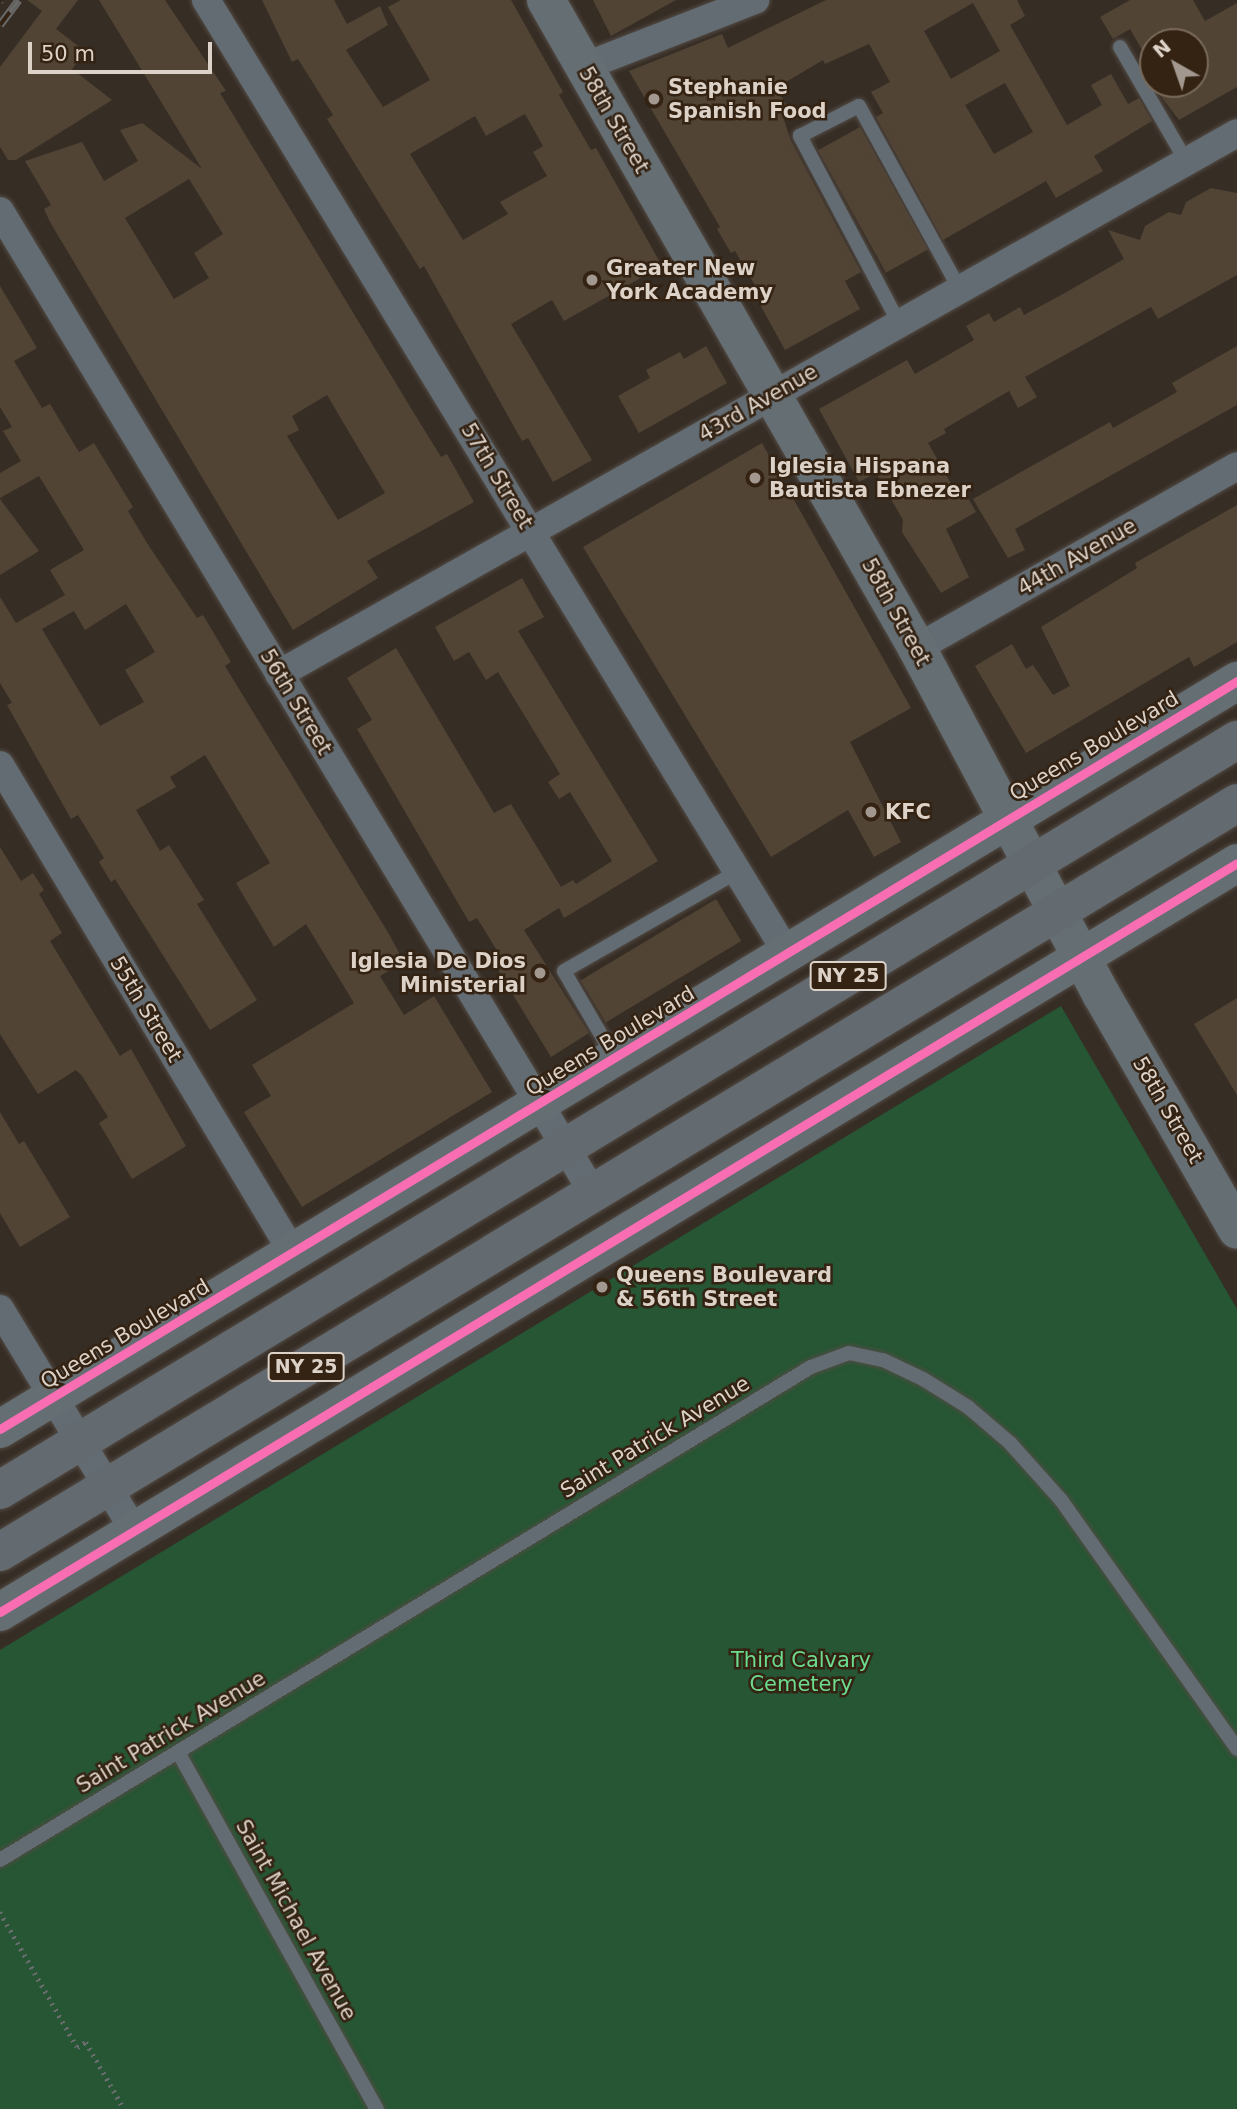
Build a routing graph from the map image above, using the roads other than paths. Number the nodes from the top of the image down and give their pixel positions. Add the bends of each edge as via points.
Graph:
1 (206, 0) edge
2 (546, 0) edge
3 (755, 0) edge
4 (1120, 47) dead end
5 (583, 67) junction
6 (1237, 133) edge
7 (1186, 161) junction
8 (0, 211) edge
9 (960, 290) junction
10 (899, 323) junction
11 (773, 394) junction
12 (1237, 466) edge
13 (531, 533) junction
14 (917, 648) junction
15 (279, 674) junction
16 (1237, 681) edge
17 (1237, 740) edge
18 (0, 765) edge
19 (1237, 803) edge
20 (1010, 818) junction
21 (1034, 863) junction
22 (1237, 863) edge
23 (737, 872) junction
24 (1059, 911) junction
25 (787, 953) junction
26 (1083, 957) junction
27 (615, 1058) junction
28 (540, 1104) junction
29 (566, 1148) junction
30 (593, 1193) junction
31 (1237, 1230) edge
32 (293, 1253) junction
33 (0, 1309) edge
34 (55, 1398) junction
35 (0, 1429) edge
36 (81, 1442) junction
37 (108, 1487) junction
38 (0, 1490) edge
39 (135, 1532) junction
40 (0, 1552) edge
41 (0, 1612) edge
42 (1237, 1749) edge
43 (178, 1752) junction
44 (0, 1860) edge
45 (377, 2109) edge

1 - 13 street, 57th Street
2 - 5 street, 58th Street
3 - 5 street
4 - 7 lane
5 - 11 street, 58th Street
6 - 7 street, 43rd Avenue
7 - 9 street, 43rd Avenue
8 - 15 street, 56th Street
9 - 10 street, 43rd Avenue
9 - 10 lane via 859,106 800,136
10 - 11 street, 43rd Avenue
11 - 13 street, 43rd Avenue
11 - 14 street, 58th Street
12 - 14 street, 44th Avenue
13 - 15 street, 43rd Avenue
13 - 23 street, 57th Street
14 - 20 street, 58th Street
15 - 28 street, 56th Street
16 - 20 street, Queens Boulevard
17 - 21 main road, NY 25
18 - 32 street, 55th Street
19 - 24 main road, NY 25
20 - 21 street, 58th Street
20 - 25 street, Queens Boulevard
21 - 24 street, 58th Street
21 - 29 main road, NY 25
22 - 26 street
23 - 25 street, 57th Street
23 - 27 lane via 564,971
24 - 26 street, 58th Street
24 - 30 main road, NY 25
25 - 27 street, Queens Boulevard
26 - 31 street, 58th Street
26 - 39 street
27 - 28 street, Queens Boulevard
28 - 29 street, 56th Street
28 - 32 street, Queens Boulevard
29 - 30 street, 56th Street
29 - 36 main road, NY 25
30 - 37 main road, NY 25
32 - 34 street, Queens Boulevard
33 - 34 street
34 - 35 street, Queens Boulevard
34 - 36 street
36 - 37 street
36 - 38 main road, NY 25
37 - 39 street
37 - 40 main road, NY 25
39 - 41 street
42 - 43 lane, Saint Patrick Avenue via 1061,1500 1010,1443 968,1407 923,1379 883,1360 849,1353 811,1367
43 - 44 lane, Saint Patrick Avenue
43 - 45 lane, Saint Michael Avenue

